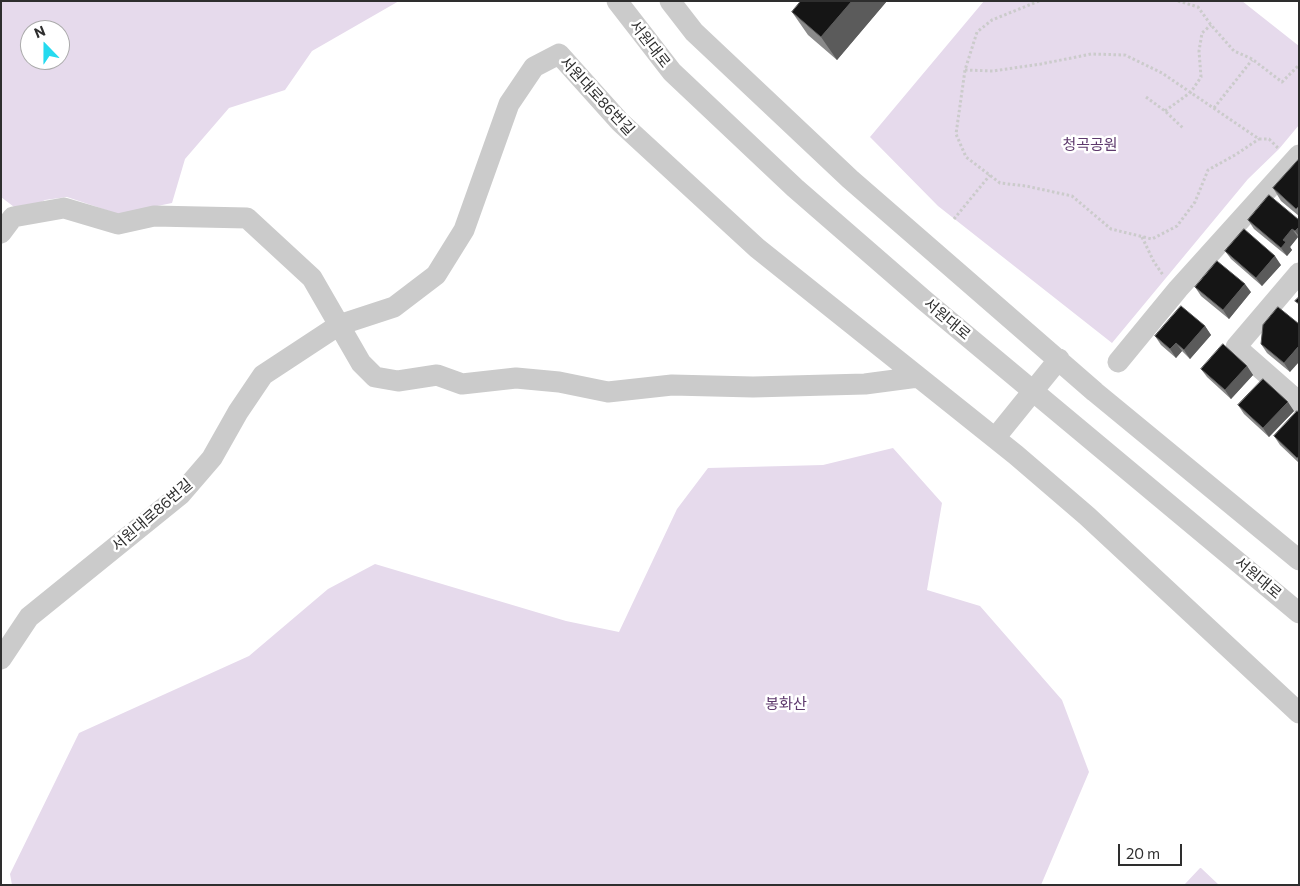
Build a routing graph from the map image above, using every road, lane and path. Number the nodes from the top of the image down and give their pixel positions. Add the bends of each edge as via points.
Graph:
1 (617, 1) edge
2 (670, 1) edge
3 (1039, 1) edge
4 (1178, 1) edge
5 (1211, 25) junction
6 (1252, 59) junction
7 (1299, 65) edge
8 (966, 70) junction
9 (1191, 92) junction
10 (1146, 97) dead end
11 (1214, 108) junction
12 (1165, 111) junction
13 (1184, 129) dead end
14 (1259, 139) junction
15 (1295, 160) edge
16 (990, 175) junction
17 (954, 219) dead end
18 (1, 233) edge
19 (1142, 237) junction
20 (1299, 273) edge
21 (1178, 289) junction
22 (339, 325) junction
23 (1059, 359) junction
24 (1118, 362) dead end
25 (918, 377) junction
26 (1033, 392) junction
27 (1299, 402) edge
28 (995, 438) junction
29 (1299, 560) edge
30 (1299, 613) edge
31 (1, 659) edge
32 (1299, 713) edge

1 - 26 street, 서원대로 via 672,72 781,174
2 - 23 street via 694,32 850,179
3 - 8 path via 992,20 977,32
4 - 5 path via 1198,7
5 - 6 path via 1234,51
5 - 9 path via 1202,33 1199,51 1201,77
6 - 7 path via 1282,82
6 - 11 path
8 - 9 path via 994,71 1091,54 1125,55
8 - 16 path via 956,134 966,157
9 - 11 path
9 - 12 path
10 - 12 path
11 - 14 path
12 - 13 path
14 - 15 path via 1269,139
14 - 19 path via 1208,170 1195,202 1177,226 1152,239
15 - 21 street
16 - 17 path
16 - 19 path via 1000,183 1072,196 1111,229
18 - 22 street via 13,217 64,208 118,224 154,216 247,218 312,278
19 - 21 path via 1165,278
20 - 27 street via 1236,347
21 - 24 street
22 - 25 street via 361,363 375,377 398,381 437,375 462,384 516,378 608,392 672,386 865,384
22 - 25 street, 서원대로86번길 via 394,307 436,275 464,230 509,104 534,67 558,54 620,122 757,248
22 - 31 street, 서원대로86번길 via 263,375 212,458 181,494 29,617
23 - 26 street
23 - 29 street
25 - 28 street, 서원대로86번길
26 - 28 street
26 - 30 street, 서원대로
28 - 32 street, 서원대로86번길 via 1087,516

